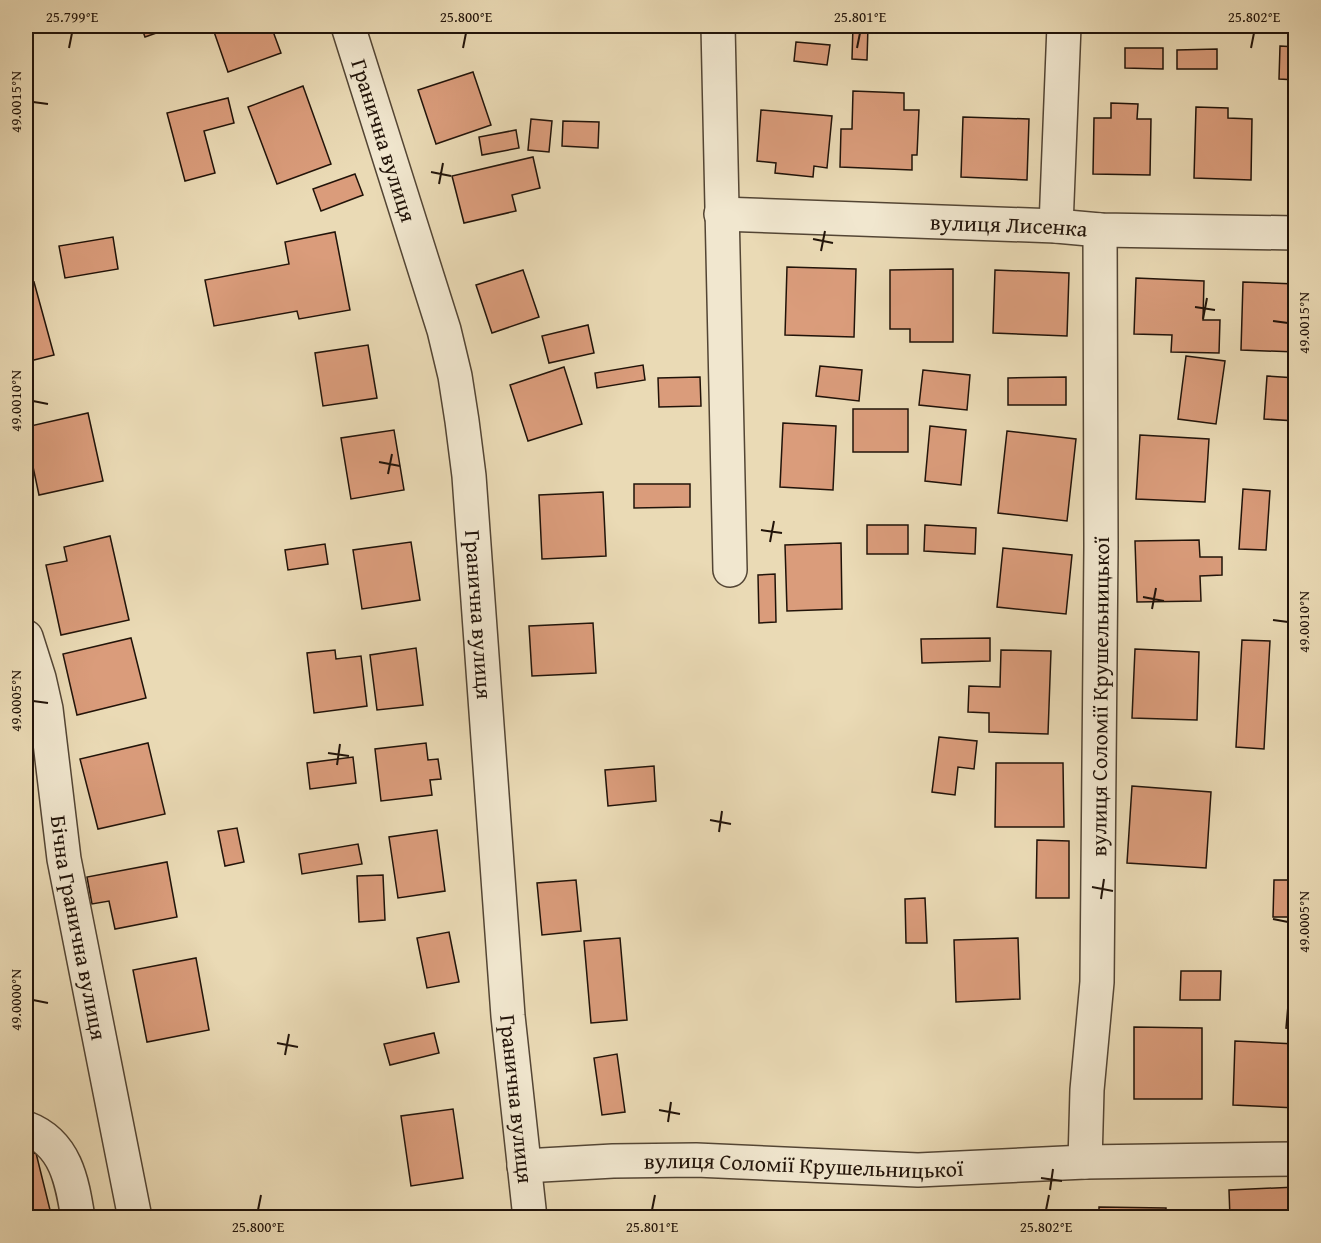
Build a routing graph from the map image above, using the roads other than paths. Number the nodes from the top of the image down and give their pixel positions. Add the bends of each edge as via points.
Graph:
1 (348, 26) edge
2 (718, 26) edge
3 (1064, 26) edge
4 (721, 214) junction
5 (1056, 226) junction
6 (1100, 230) junction
7 (1296, 233) edge
8 (730, 570) dead end
9 (26, 637) edge
10 (26, 1128) edge
11 (1296, 1159) edge
12 (1085, 1162) junction
13 (524, 1166) junction
14 (78, 1218) edge
15 (135, 1218) edge
16 (530, 1218) edge

1 - 13 street, Гранична вулиця via 444,330 462,421 476,563 508,1016
2 - 4 street
3 - 5 street
4 - 5 street, вулиця Лисенка
4 - 8 street
5 - 6 street, вулиця Лисенка
6 - 7 street, вулиця Лисенка
6 - 12 street, вулиця Соломії Крушельницької via 1097,982
9 - 15 street, Бічна Гранична вулиця via 46,709 64,859
10 - 14 street via 58,1152 72,1182
11 - 12 street, вулиця Соломії Крушельницької
12 - 13 street, вулиця Соломії Крушельницької via 918,1170 696,1160
13 - 16 street, Гранична вулиця

